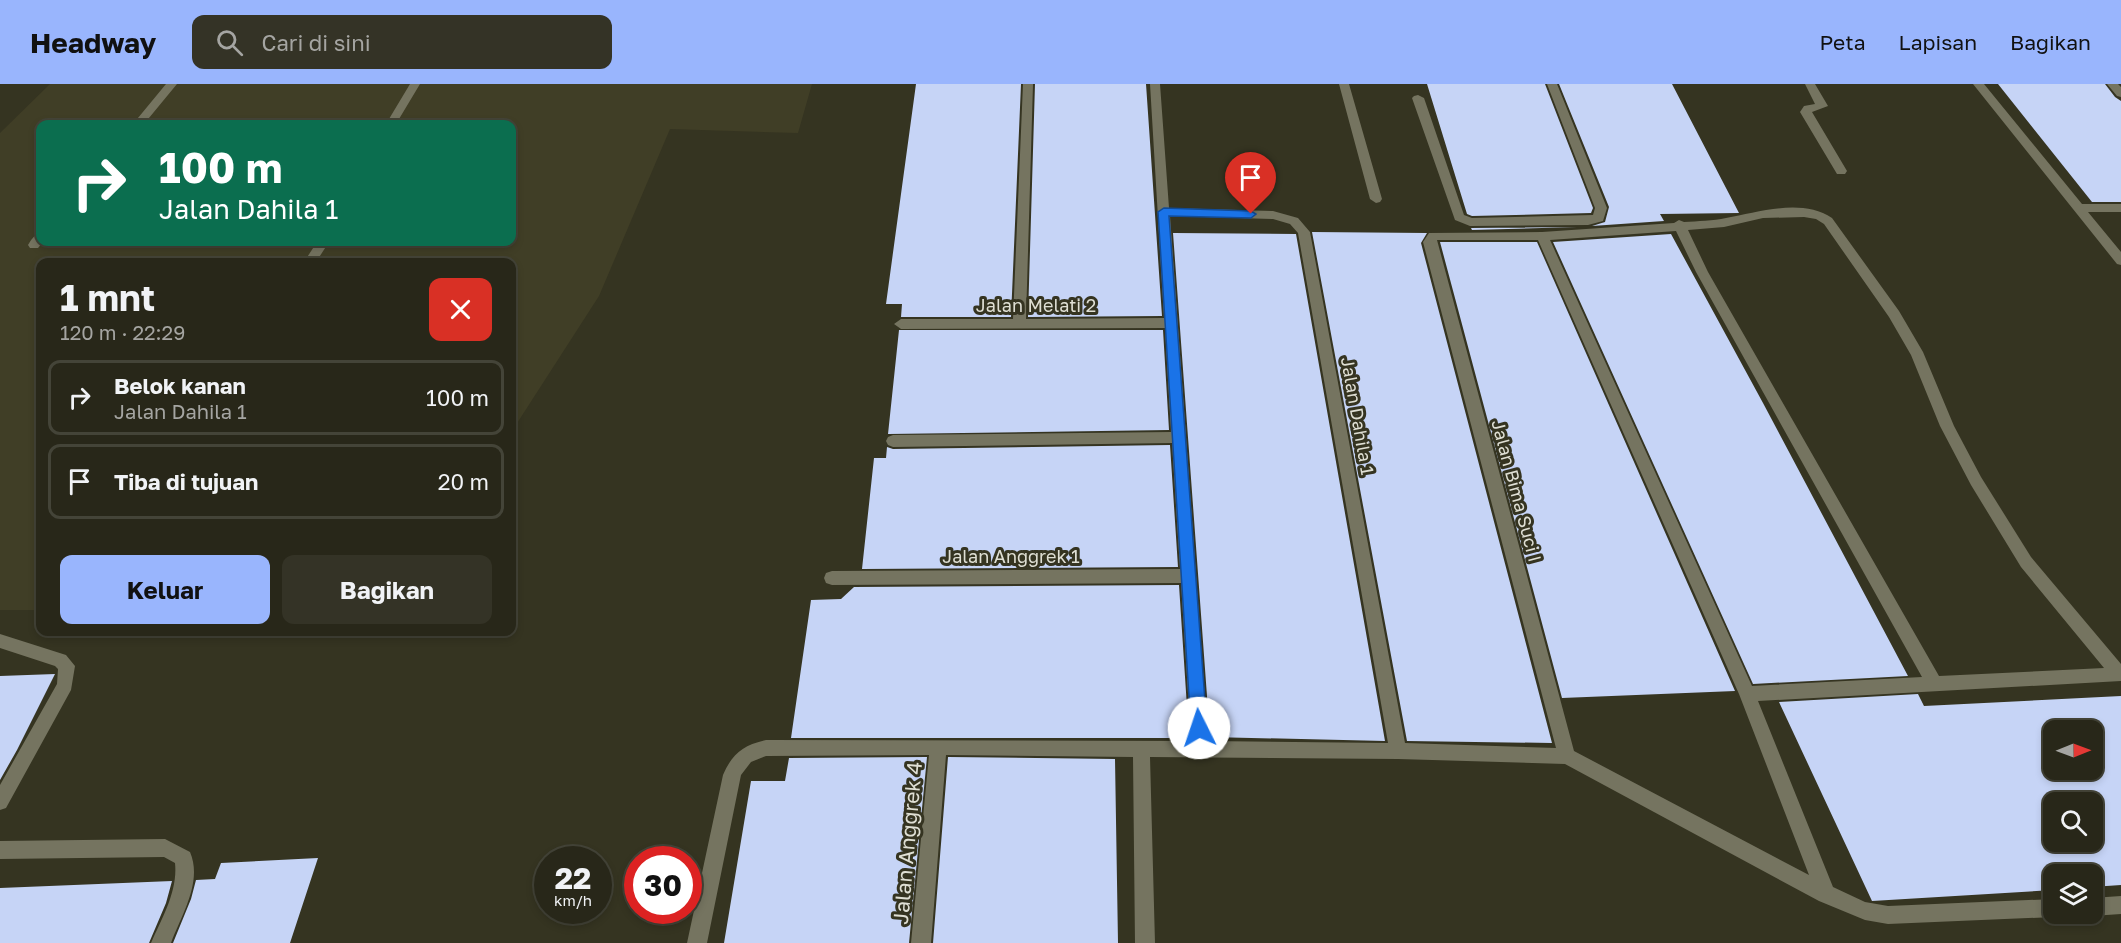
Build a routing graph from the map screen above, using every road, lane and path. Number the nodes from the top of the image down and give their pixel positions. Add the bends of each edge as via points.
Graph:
1 (172, 84) edge
2 (415, 84) edge
3 (1028, 84) edge
4 (1155, 84) edge
5 (1344, 84) edge
6 (1552, 84) edge
7 (1810, 84) edge
8 (1978, 84) edge
9 (2112, 84) edge
10 (2121, 94) edge
11 (1418, 98) dead end
12 (141, 120) edge
13 (393, 120) edge
14 (1841, 171) dead end
15 (1376, 199) dead end
16 (2078, 208) junction
17 (2121, 208) edge
18 (1164, 212) junction
19 (1679, 224) junction
20 (1542, 236) junction
21 (2121, 261) edge
22 (1172, 323) junction
23 (902, 324) dead end
24 (1019, 324) junction
25 (1179, 437) junction
26 (893, 441) dead end
27 (1189, 576) junction
28 (832, 578) dead end
29 (0, 641) edge
30 (2120, 674) edge
31 (1935, 685) junction
32 (1747, 694) junction
33 (939, 747) junction
34 (1141, 749) junction
35 (1200, 750) junction
36 (1398, 752) junction
37 (1567, 756) junction
38 (0, 802) edge
39 (0, 850) edge
40 (1826, 894) junction
41 (2121, 905) edge
42 (2103, 906) edge
43 (2043, 908) edge
44 (161, 943) edge
45 (697, 943) edge
46 (921, 943) edge
47 (1145, 943) edge

1 - 12 street
2 - 13 street
3 - 24 street
4 - 18 street
5 - 15 street
6 - 11 street via 1601,208 1599,218 1470,222 1459,217
7 - 14 street via 1822,105 1806,112
8 - 16 street
9 - 10 street
16 - 17 street
16 - 21 street
18 - 22 street
18 - 36 street, Jalan Dahila 1 via 1273,215 1294,221 1304,232
19 - 20 street
19 - 30 street via 1804,213 1828,221 1918,355 1947,426 2026,561
19 - 31 street via 1702,273
20 - 32 street
20 - 37 street, Jalan Bima Suci I via 1430,237 1429,242
22 - 24 street, Jalan Melati 2
22 - 25 street
23 - 24 street, Jalan Melati 2
25 - 26 street
25 - 27 street
27 - 28 street, Jalan Anggrek 1
27 - 35 street
29 - 38 street via 60,660 68,673
30 - 31 street
31 - 32 street
32 - 40 street
33 - 34 street
33 - 45 street via 765,748 742,757 732,775
33 - 46 street, Jalan Anggrek 4
34 - 35 street
34 - 47 street
35 - 36 street
36 - 37 street
37 - 40 street
39 - 44 street via 165,848 178,853 184,858 185,883
40 - 43 street via 1865,911 1888,915
41 - 42 street

